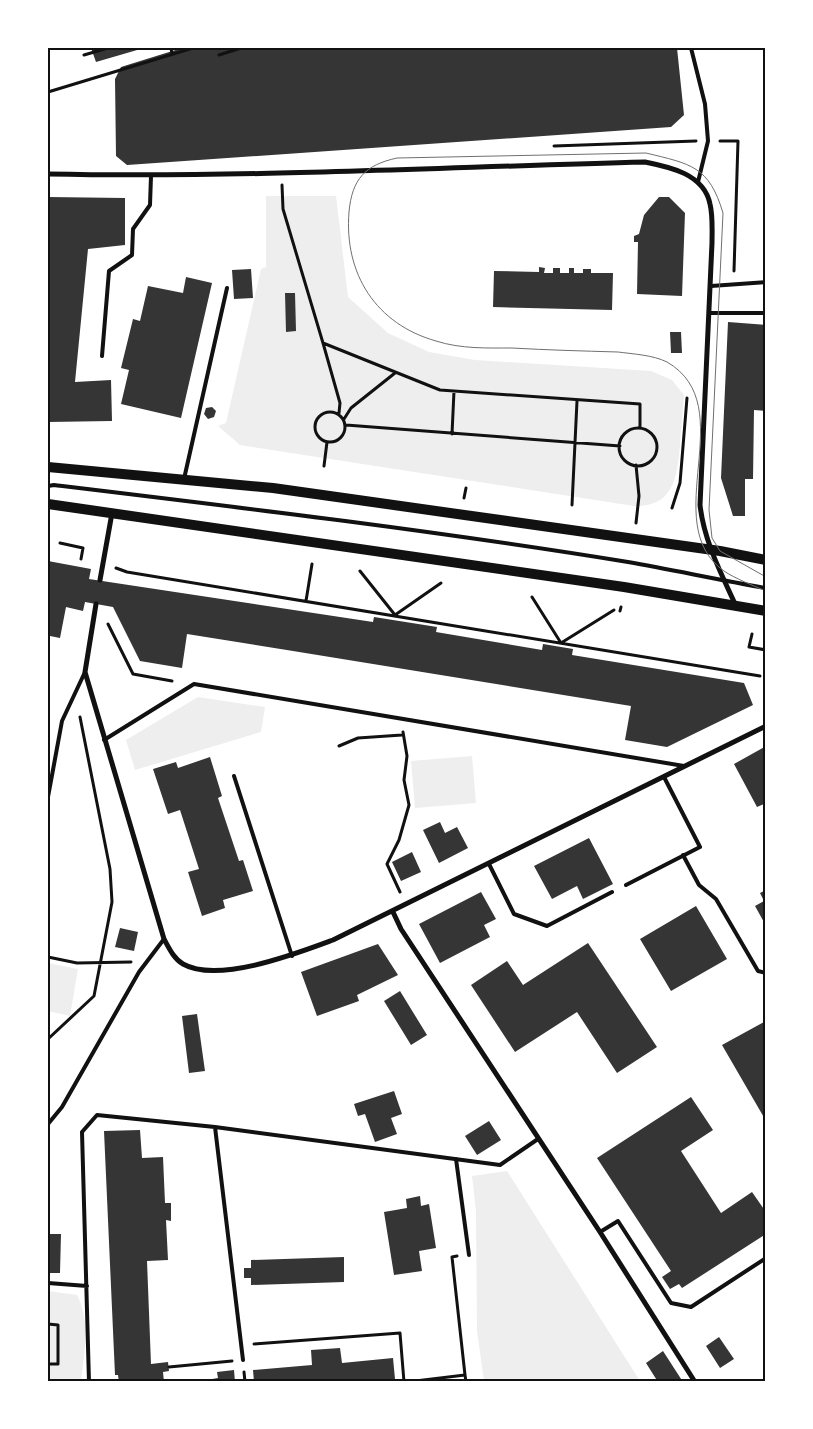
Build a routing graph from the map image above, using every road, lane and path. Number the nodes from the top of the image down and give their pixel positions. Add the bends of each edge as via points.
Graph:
1 (108, 48) edge
2 (171, 48) edge
3 (192, 48) edge
4 (241, 48) edge
5 (691, 48) edge
6 (172, 54) junction
7 (84, 55) dead end
8 (219, 55) dead end
9 (48, 92) edge
10 (48, 174) edge
11 (151, 176) junction
12 (698, 182) junction
13 (283, 195) dead end
14 (766, 282) edge
15 (710, 286) junction
16 (226, 288) dead end
17 (710, 313) junction
18 (766, 313) edge
19 (323, 343) junction
20 (102, 356) dead end
21 (396, 372) junction
22 (454, 391) junction
23 (687, 398) dead end
24 (577, 401) junction
25 (339, 414) junction
26 (344, 419) junction
27 (346, 425) junction
28 (640, 428) junction
29 (452, 434) junction
30 (327, 442) junction
31 (575, 444) junction
32 (620, 446) junction
33 (636, 465) junction
34 (324, 466) dead end
35 (48, 467) edge
36 (184, 479) junction
37 (48, 482) edge
38 (54, 485) junction
39 (48, 486) edge
40 (466, 488) dead end
41 (464, 498) dead end
42 (48, 504) edge
43 (572, 505) dead end
44 (672, 508) dead end
45 (112, 513) junction
46 (636, 523) dead end
47 (60, 543) dead end
48 (711, 550) junction
49 (81, 559) dead end
50 (766, 560) edge
51 (103, 564) junction
52 (312, 564) dead end
53 (360, 571) dead end
54 (100, 580) dead end
55 (441, 583) dead end
56 (766, 588) edge
57 (532, 597) dead end
58 (306, 601) junction
59 (96, 604) dead end
60 (736, 606) junction
61 (614, 610) dead end
62 (766, 611) edge
63 (395, 616) junction
64 (105, 618) dead end
65 (752, 634) dead end
66 (561, 643) junction
67 (766, 650) edge
68 (85, 672) junction
69 (760, 676) dead end
70 (194, 684) junction
71 (75, 693) junction
72 (402, 719) junction
73 (766, 726) edge
74 (402, 735) junction
75 (104, 740) junction
76 (339, 746) dead end
77 (686, 766) junction
78 (234, 776) dead end
79 (664, 777) junction
80 (48, 797) edge
81 (683, 856) junction
82 (489, 864) junction
83 (626, 885) dead end
84 (612, 892) dead end
85 (401, 894) dead end
86 (393, 912) junction
87 (164, 939) junction
88 (292, 956) junction
89 (48, 957) edge
90 (100, 962) junction
91 (149, 962) junction
92 (766, 973) edge
93 (48, 1039) edge
94 (48, 1124) edge
95 (215, 1127) junction
96 (538, 1138) junction
97 (456, 1159) junction
98 (600, 1232) junction
99 (469, 1255) joint
100 (766, 1258) edge
101 (48, 1284) edge
102 (87, 1286) junction
103 (48, 1324) edge
104 (241, 1345) junction
105 (243, 1360) junction
106 (48, 1364) edge
107 (169, 1367) dead end
108 (465, 1375) junction
109 (89, 1382) edge
110 (245, 1382) edge
111 (406, 1382) edge
112 (466, 1382) edge
113 (695, 1382) edge

1 - 7 path
2 - 6 path
3 - 6 path
4 - 8 path
5 - 12 lane via 705,104 708,141
6 - 9 path
10 - 11 street
11 - 12 street via 645,162 673,167
11 - 20 lane via 150,205 133,229 132,255 110,271
12 - 15 street via 710,202
13 - 19 path via 283,209
14 - 15 lane
15 - 17 street
16 - 36 lane
17 - 18 lane
17 - 48 street via 700,505
19 - 21 path
19 - 25 path via 340,403
21 - 22 path via 440,390
21 - 26 path via 351,408
22 - 24 path
22 - 29 path
23 - 44 path via 680,483
24 - 28 path via 640,404
24 - 31 path
25 - 26 path
25 - 30 path via 326,412 316,421 317,435
26 - 27 path
27 - 29 path
27 - 30 path via 341,438
28 - 32 path via 626,432
28 - 33 path via 653,435 657,448 650,461
29 - 31 path
30 - 34 path
31 - 32 path
31 - 43 path
32 - 33 path via 624,459
33 - 46 path via 639,496
35 - 36 main road
36 - 48 main road via 282,489
37 - 38 lane
38 - 39 lane
38 - 56 lane via 260,509 457,537 629,562
40 - 41 path
42 - 45 main road
45 - 51 street
45 - 60 main road
47 - 49 path via 83,548
48 - 50 main road
48 - 60 street
51 - 54 street
51 - 58 path via 126,572
52 - 58 path
53 - 63 path
55 - 63 path
57 - 66 path
58 - 63 path
59 - 68 street
60 - 62 main road
61 - 66 path
63 - 66 path
64 - 70 path via 133,674
65 - 67 path via 749,647
66 - 69 path
68 - 71 lane
68 - 75 street
70 - 72 lane
70 - 75 lane
71 - 80 lane via 62,721
71 - 90 path via 110,869 112,902
72 - 74 path
72 - 77 lane
73 - 77 street
74 - 76 path via 358,738
74 - 85 path via 408,756 404,780 409,805 399,840 386,864
75 - 87 street
77 - 79 street
78 - 88 lane
79 - 81 lane via 700,847
79 - 82 street
81 - 83 lane
81 - 92 lane via 698,885 716,899 758,971
82 - 84 lane via 514,914 547,926
82 - 86 street
86 - 88 street
86 - 96 street
87 - 88 street via 182,964 198,969 226,970
87 - 91 lane
89 - 90 path via 77,963
90 - 91 path
90 - 93 path via 94,996
91 - 94 lane via 139,972 62,1108
95 - 97 lane
95 - 102 lane via 97,1115 82,1132
95 - 104 lane
96 - 97 lane via 500,1165
96 - 98 street
97 - 99 lane
98 - 100 lane via 618,1221 671,1303 691,1307
98 - 113 street
99 - 108 path via 452,1257
101 - 102 lane
102 - 109 lane
103 - 106 path via 58,1324 58,1364
104 - 105 lane
104 - 111 path via 400,1333
105 - 107 path
105 - 110 path
108 - 111 path
108 - 112 path

